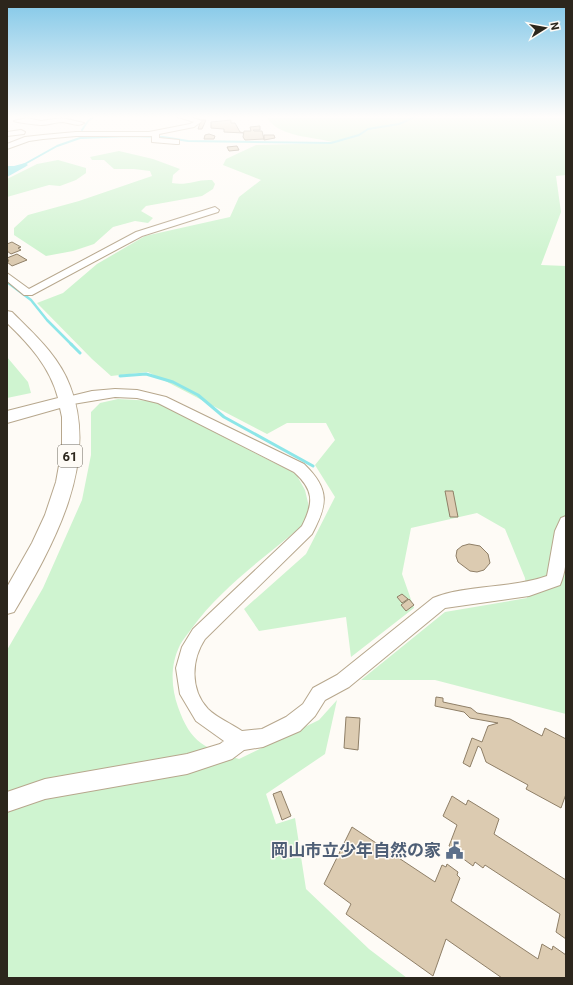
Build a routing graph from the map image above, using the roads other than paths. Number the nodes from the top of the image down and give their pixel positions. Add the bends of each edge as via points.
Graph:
1 (215, 210) dead end
2 (7, 276) edge
3 (7, 315) edge
4 (67, 401) junction
5 (7, 417) edge
6 (566, 522) edge
7 (7, 604) edge
8 (240, 741) junction
9 (7, 802) edge

1 - 2 street via 139,234 28,293
3 - 4 main road, 61 via 45,355
4 - 5 main road
4 - 7 main road, 61 via 71,441 63,490 50,528
4 - 8 street via 114,392 142,394 162,400 299,468 316,488 316,515 307,530 199,634 190,648 185,668 189,694 202,715
6 - 8 street via 562,531 554,580 529,589 449,599 439,603 343,681 319,694 309,710 293,724 263,738
8 - 9 street via 225,752 187,764 45,789

